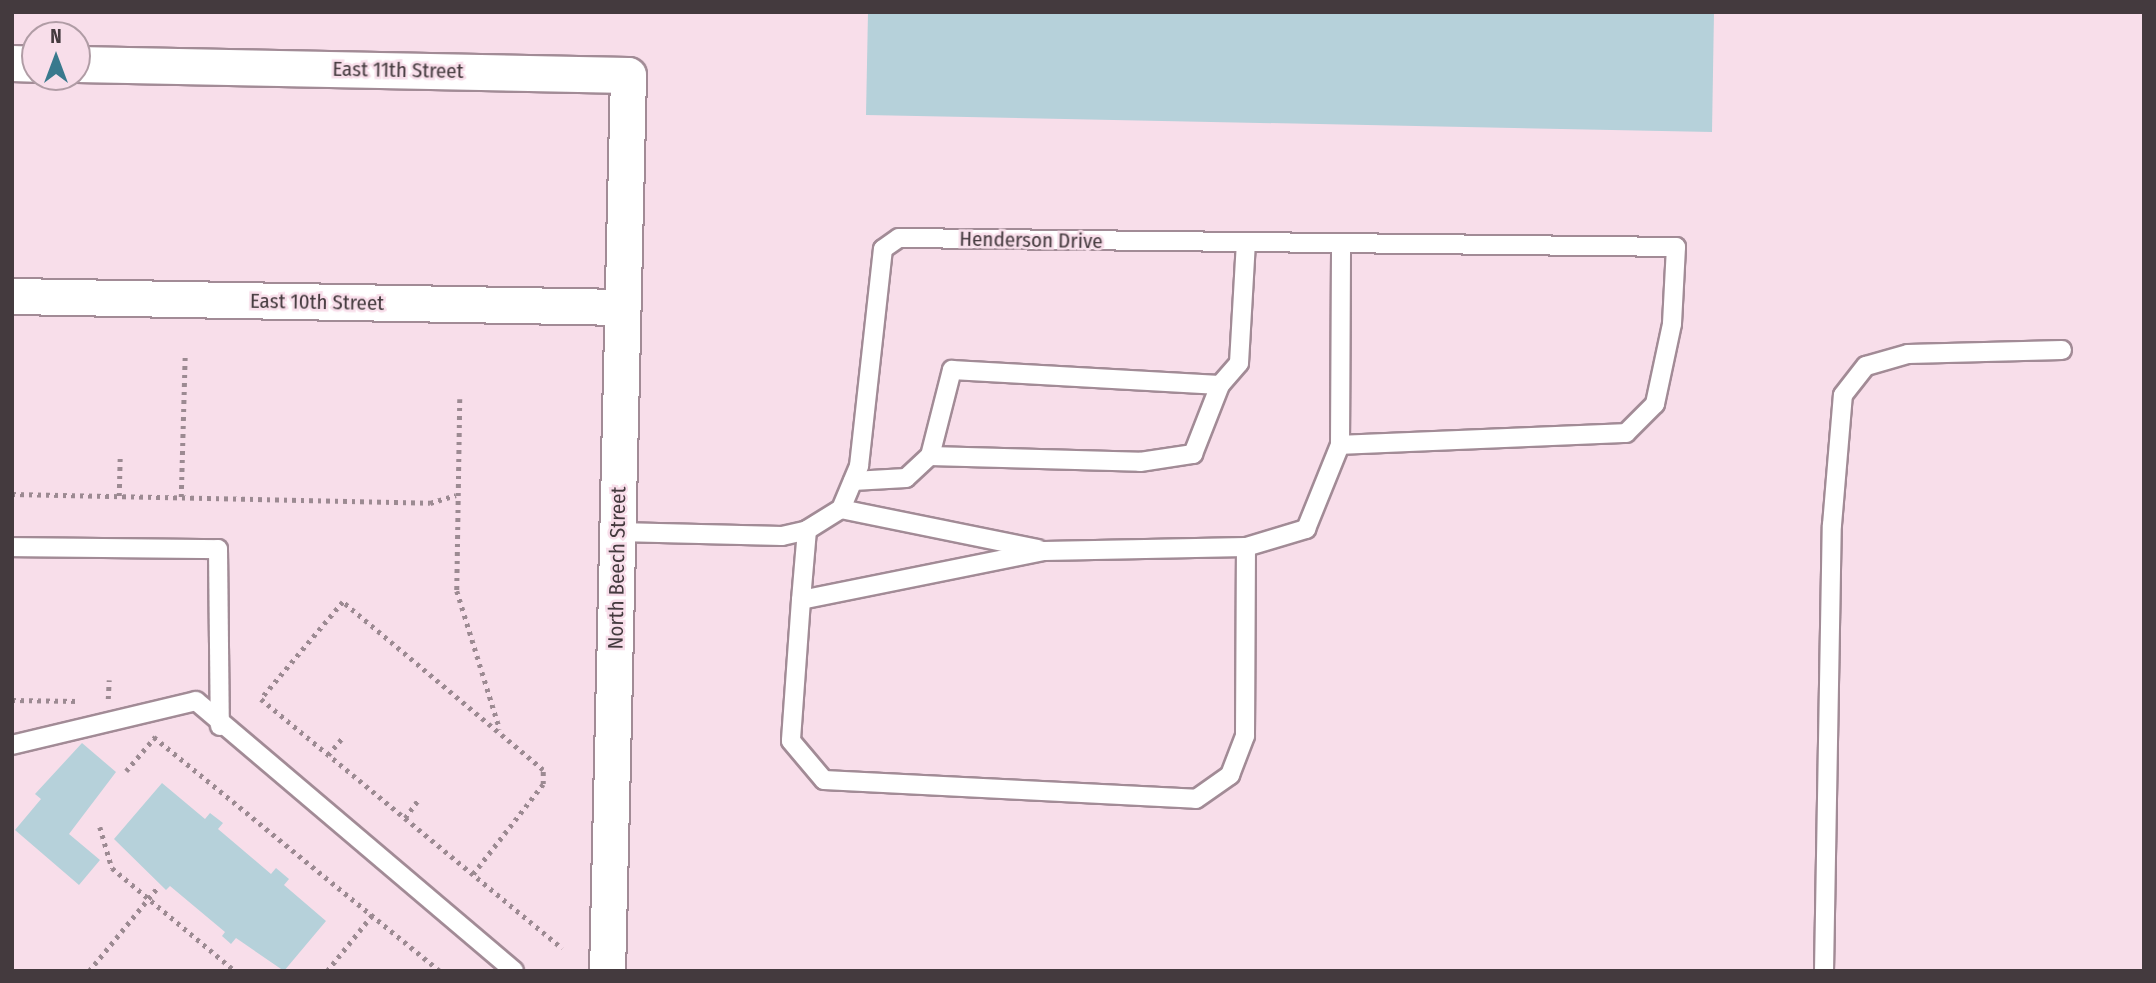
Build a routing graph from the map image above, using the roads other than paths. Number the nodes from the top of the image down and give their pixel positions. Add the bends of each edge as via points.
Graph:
1 (91, 64) edge
2 (626, 165) joint
3 (1246, 242) junction
4 (1340, 243) junction
5 (12, 296) edge
6 (622, 307) junction
7 (2062, 350) dead end
8 (1220, 385) junction
9 (1340, 445) junction
10 (930, 456) junction
11 (853, 481) junction
12 (841, 509) junction
13 (807, 530) junction
14 (618, 532) junction
15 (12, 547) edge
16 (1246, 547) junction
17 (1044, 551) junction
18 (801, 600) junction
19 (220, 726) junction
20 (12, 745) edge
21 (514, 971) edge
22 (607, 971) edge
23 (1824, 971) edge

1 - 2 street, East 11th Street via 628,75
2 - 6 street, North Beech Street
3 - 4 lane, Henderson Drive
3 - 8 lane via 1239,363
3 - 11 lane, Henderson Drive via 899,238 883,249
4 - 9 lane
4 - 9 lane, Henderson Drive via 1676,247 1672,324 1655,404 1626,433
5 - 6 street, East 10th Street
6 - 14 street, North Beech Street
7 - 23 lane via 1908,354 1866,366 1843,395 1832,525
8 - 10 lane via 1193,454 1140,462
8 - 10 lane via 952,370
9 - 16 lane via 1306,529
10 - 11 lane via 906,478
11 - 12 lane, Henderson Drive
12 - 13 lane
12 - 17 lane
13 - 14 lane via 782,536
13 - 18 lane
14 - 22 street, North Beech Street
15 - 19 lane via 218,549
16 - 17 lane
16 - 18 lane via 1245,737 1230,775 1196,799 824,780 791,741
17 - 18 lane
19 - 20 lane via 196,701
19 - 21 lane

